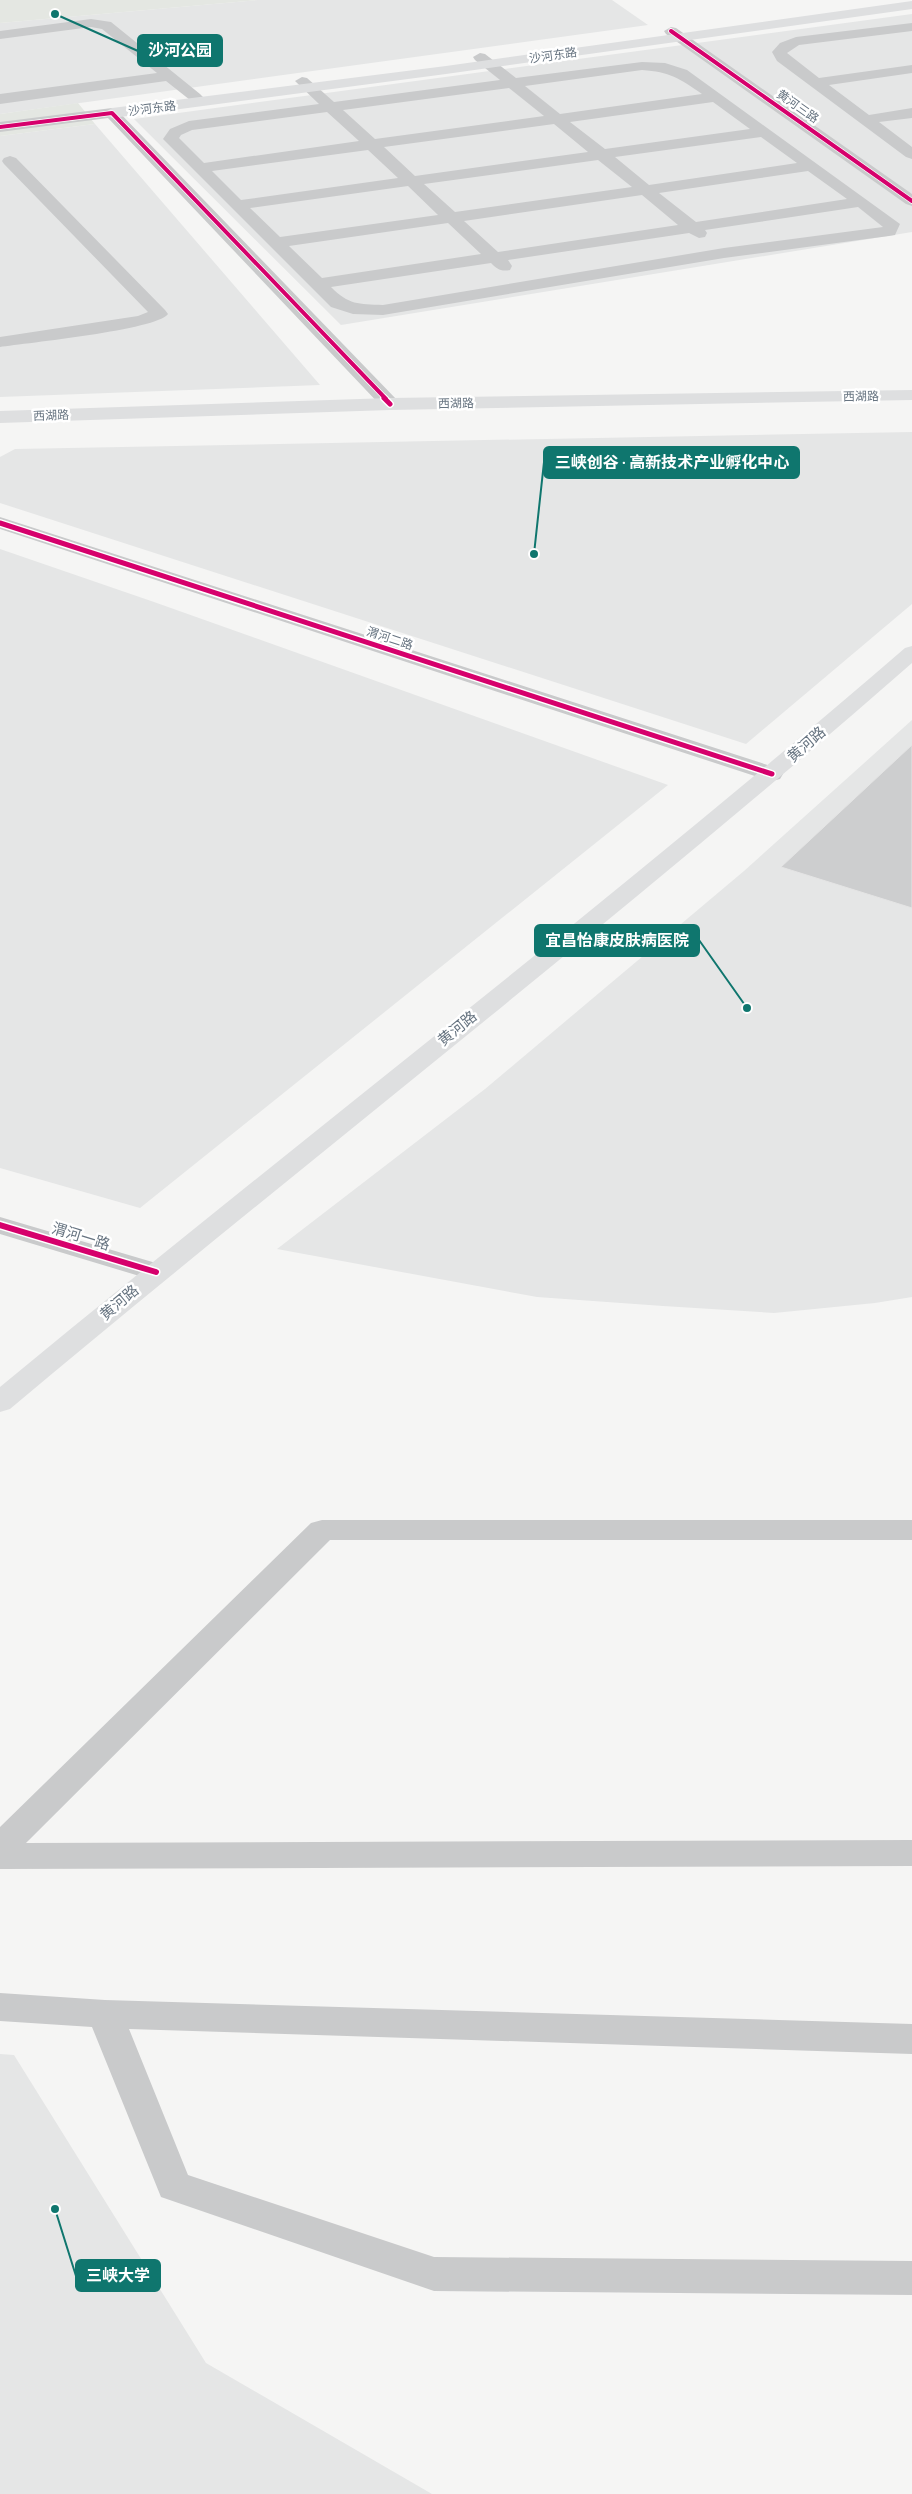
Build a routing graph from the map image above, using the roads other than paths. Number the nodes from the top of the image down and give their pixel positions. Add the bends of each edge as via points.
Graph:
1 (891, 0) edge
2 (912, 5) edge
3 (910, 29) edge
4 (676, 34) junction
5 (0, 35) edge
6 (484, 60) junction
7 (912, 70) edge
8 (170, 76) junction
9 (815, 83) junction
10 (305, 84) junction
11 (514, 84) junction
12 (195, 97) junction
13 (716, 97) junction
14 (0, 99) edge
15 (331, 107) junction
16 (112, 113) junction
17 (912, 113) edge
18 (557, 119) junction
19 (864, 120) junction
20 (0, 127) edge
21 (764, 132) junction
22 (0, 134) edge
23 (371, 144) junction
24 (912, 154) edge
25 (601, 155) junction
26 (5, 162) edge
27 (812, 166) junction
28 (200, 168) junction
29 (411, 181) junction
30 (646, 190) junction
31 (912, 201) edge
32 (861, 202) junction
33 (238, 205) junction
34 (451, 218) junction
35 (691, 227) junction
36 (276, 243) junction
37 (724, 253) junction
38 (494, 257) junction
39 (318, 284) junction
40 (527, 287) junction
41 (0, 342) edge
42 (912, 395) edge
43 (390, 404) junction
44 (723, 416) dead end
45 (0, 417) edge
46 (0, 432) edge
47 (0, 523) edge
48 (912, 652) edge
49 (772, 774) junction
50 (0, 1225) edge
51 (156, 1272) junction
52 (0, 1402) edge
53 (912, 1530) edge
54 (0, 1848) edge
55 (912, 1854) edge
56 (0, 1856) edge
57 (0, 2007) edge
58 (105, 2014) junction
59 (912, 2039) edge
60 (912, 2278) edge

1 - 4 main road, 沙河东路
2 - 4 main road, 沙河东路
3 - 9 street via 796,41 785,46 779,52 782,58
4 - 6 main road, 沙河东路
4 - 31 street, 黄河三路
5 - 8 street via 91,23 106,25
6 - 10 main road, 沙河东路
6 - 11 street
7 - 9 street
8 - 12 street
8 - 14 street
9 - 19 street
10 - 12 main road, 沙河东路
10 - 15 street
10 - 16 main road, 沙河东路
11 - 13 street via 642,66 666,67 682,73
11 - 15 street
11 - 18 street
12 - 16 main road, 沙河东路
13 - 18 street
13 - 21 street
15 - 23 street
15 - 28 street via 188,126 175,132 171,139
16 - 20 street
16 - 43 street
17 - 19 street
18 - 23 street
18 - 25 street
19 - 24 street
21 - 25 street
21 - 27 street
22 - 26 street
23 - 28 street
23 - 29 street
25 - 29 street
25 - 30 street
26 - 41 street via 159,314 142,321
27 - 30 street
27 - 32 street
28 - 33 street
29 - 33 street
29 - 34 street
30 - 34 street
30 - 35 street
32 - 35 street
32 - 37 street via 892,224 889,231
33 - 36 street
34 - 36 street
34 - 38 street
35 - 37 street
35 - 38 street
36 - 39 street
37 - 40 street
38 - 39 street
38 - 40 street
39 - 40 street via 337,303 353,309 383,310
42 - 43 main road, 西湖路
43 - 45 main road, 西湖路
44 - 46 main road, 西湖路
47 - 49 street, 渭河二路
48 - 49 main road, 黄河路
49 - 51 main road, 黄河路
50 - 51 street, 渭河一路
51 - 52 main road, 黄河路
53 - 54 street via 322,1530
55 - 56 street
57 - 58 street
58 - 59 street
58 - 60 street via 174,2186 434,2274

